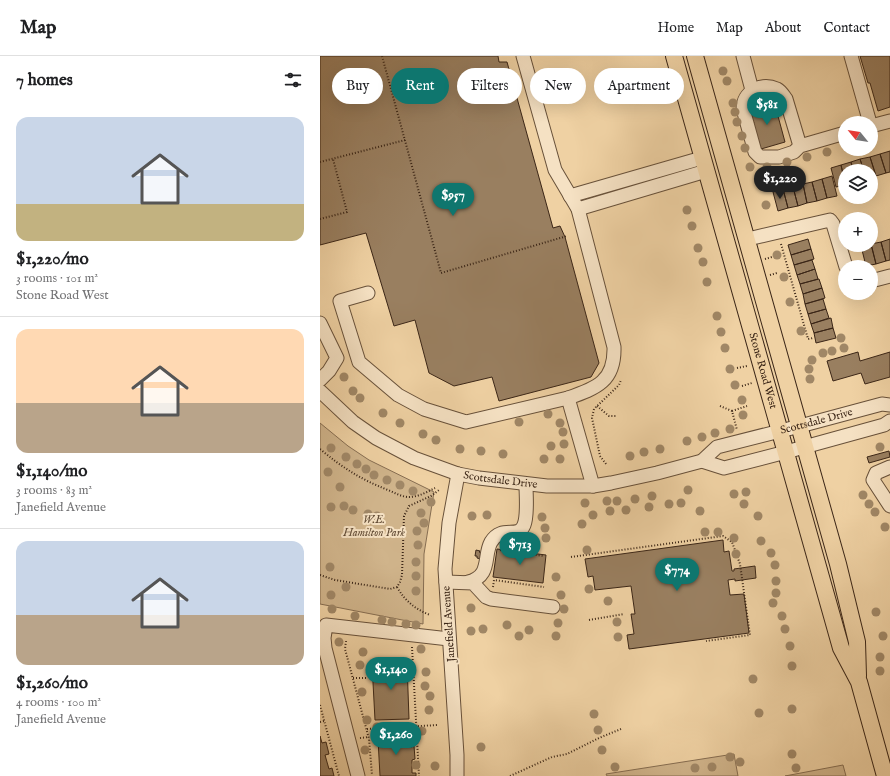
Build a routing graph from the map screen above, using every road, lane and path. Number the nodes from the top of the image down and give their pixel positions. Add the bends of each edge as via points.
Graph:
1 (382, 56) edge
2 (523, 56) edge
3 (674, 56) edge
4 (696, 56) edge
5 (743, 56) edge
6 (851, 56) edge
7 (752, 90) junction
8 (868, 116) edge
9 (890, 121) edge
10 (878, 124) edge
11 (838, 135) edge
12 (405, 140) junction
13 (799, 144) junction
14 (333, 159) junction
15 (320, 162) edge
16 (704, 164) junction
17 (729, 174) junction
18 (570, 196) junction
19 (578, 209) junction
20 (320, 219) edge
21 (778, 231) junction
22 (567, 236) dead end
23 (748, 239) junction
24 (727, 245) junction
25 (787, 249) dead end
26 (783, 250) junction
27 (790, 259) dead end
28 (844, 260) edge
29 (786, 261) junction
30 (793, 269) dead end
31 (789, 270) junction
32 (890, 276) edge
33 (878, 279) edge
34 (796, 281) dead end
35 (792, 283) junction
36 (798, 291) dead end
37 (795, 292) junction
38 (368, 293) dead end
39 (802, 300) dead end
40 (797, 302) junction
41 (804, 308) dead end
42 (800, 310) junction
43 (807, 321) dead end
44 (803, 322) junction
45 (320, 323) edge
46 (810, 329) dead end
47 (805, 330) junction
48 (813, 338) dead end
49 (337, 358) junction
50 (359, 362) junction
51 (752, 364) dead end
52 (737, 368) dead end
53 (623, 374) dead end
54 (320, 380) edge
55 (757, 382) dead end
56 (742, 386) dead end
57 (320, 391) edge
58 (568, 398) junction
59 (890, 405) edge
60 (598, 406) junction
61 (720, 406) dead end
62 (747, 406) dead end
63 (732, 411) junction
64 (616, 416) dead end
65 (890, 421) edge
66 (800, 426) junction
67 (738, 431) dead end
68 (781, 431) junction
69 (805, 447) junction
70 (320, 449) edge
71 (786, 452) junction
72 (702, 461) junction
73 (606, 464) dead end
74 (890, 467) edge
75 (458, 474) junction
76 (526, 485) junction
77 (593, 486) junction
78 (435, 488) dead end
79 (439, 490) dead end
80 (890, 506) edge
81 (498, 550) dead end
82 (544, 556) dead end
83 (572, 557) dead end
84 (495, 573) dead end
85 (320, 575) edge
86 (494, 580) junction
87 (446, 582) junction
88 (468, 582) junction
89 (397, 587) junction
90 (544, 587) dead end
91 (491, 599) junction
92 (553, 608) dead end
93 (624, 614) dead end
94 (430, 615) dead end
95 (589, 620) dead end
96 (323, 624) edge
97 (449, 638) junction
98 (706, 641) dead end
99 (345, 646) dead end
100 (412, 648) dead end
101 (353, 678) junction
102 (367, 678) dead end
103 (859, 682) junction
104 (320, 705) edge
105 (324, 720) junction
106 (320, 722) edge
107 (438, 725) dead end
108 (416, 726) junction
109 (367, 729) junction
110 (621, 730) dead end
111 (414, 752) dead end
112 (418, 752) junction
113 (335, 774) dead end
114 (339, 775) edge
115 (358, 776) edge
116 (372, 776) edge
117 (419, 776) edge
118 (457, 776) edge
119 (510, 776) edge
120 (884, 776) edge

1 - 12 path
2 - 18 street via 555,170
3 - 16 main road, Stone Road West
4 - 17 main road, Stone Road West
5 - 7 street
6 - 8 street
7 - 13 street via 768,87 781,92 786,99
7 - 13 street via 743,103 743,109 755,152 760,157 776,148
9 - 10 street
11 - 13 street
12 - 14 path
12 - 22 path via 441,273
14 - 15 path
14 - 20 path via 347,212
16 - 17 main road via 715,164
16 - 18 street
16 - 19 street
16 - 24 main road, Stone Road West
17 - 23 main road, Stone Road West
18 - 19 street
19 - 58 street via 614,347 614,359 611,371 601,382
21 - 23 street
21 - 26 path
21 - 28 street via 830,220
23 - 24 main road
23 - 66 main road, Stone Road West
24 - 68 main road, Stone Road West
25 - 26 path
26 - 29 path
27 - 29 path
29 - 31 path
30 - 31 path
31 - 35 path
32 - 33 street
34 - 35 path
35 - 37 path
36 - 37 path
37 - 40 path
38 - 50 street via 340,301
39 - 40 path
40 - 42 path
41 - 42 path
42 - 44 path
43 - 44 path
44 - 47 path
45 - 49 street
46 - 47 path
47 - 48 path via 808,339
49 - 50 street
49 - 54 street via 329,372
50 - 58 street via 398,395 424,409 466,422
51 - 52 path
53 - 60 path via 619,385
55 - 56 path
57 - 75 street, Scottsdale Drive via 353,422 376,438 414,458
58 - 77 street
59 - 66 street, Scottsdale Drive via 882,404
60 - 64 path via 609,416
60 - 73 path via 594,409 592,418 600,456
61 - 63 path
62 - 63 path
63 - 67 path
65 - 69 street, Scottsdale Drive via 884,425
66 - 68 street, Scottsdale Drive
66 - 69 main road, Stone Road West
68 - 71 main road, Stone Road West
68 - 72 street, Scottsdale Drive via 717,447
69 - 71 street, Scottsdale Drive
69 - 103 main road, Stone Road West via 857,642
70 - 78 path via 361,479 400,495 415,496
71 - 72 street, Scottsdale Drive via 724,468
71 - 103 main road, Stone Road West via 841,648
72 - 77 street, Scottsdale Drive
74 - 80 street via 876,473 873,480
75 - 76 street, Scottsdale Drive
75 - 87 street, Janefield Avenue via 446,547
76 - 77 street, Scottsdale Drive
76 - 88 street via 525,518 522,528 517,532 502,533 493,539 483,570 477,578
79 - 89 path via 409,506 404,516 402,575
81 - 82 path
83 - 98 path via 726,537 732,542 740,564 750,634
84 - 86 path
85 - 89 path via 382,588
86 - 90 path
86 - 91 path
87 - 88 street
87 - 97 street, Janefield Avenue
88 - 91 street
89 - 94 path via 403,598 413,607
91 - 92 street
93 - 95 path
96 - 97 street
96 - 115 street via 325,648
97 - 118 street, Janefield Avenue
99 - 101 path
100 - 108 path
101 - 102 path
101 - 109 path
103 - 120 main road, Stone Road West
104 - 105 path
105 - 106 path
105 - 114 path
107 - 108 path
108 - 109 path
108 - 112 path
109 - 116 path
110 - 119 path
111 - 112 path
112 - 117 path
113 - 114 path

